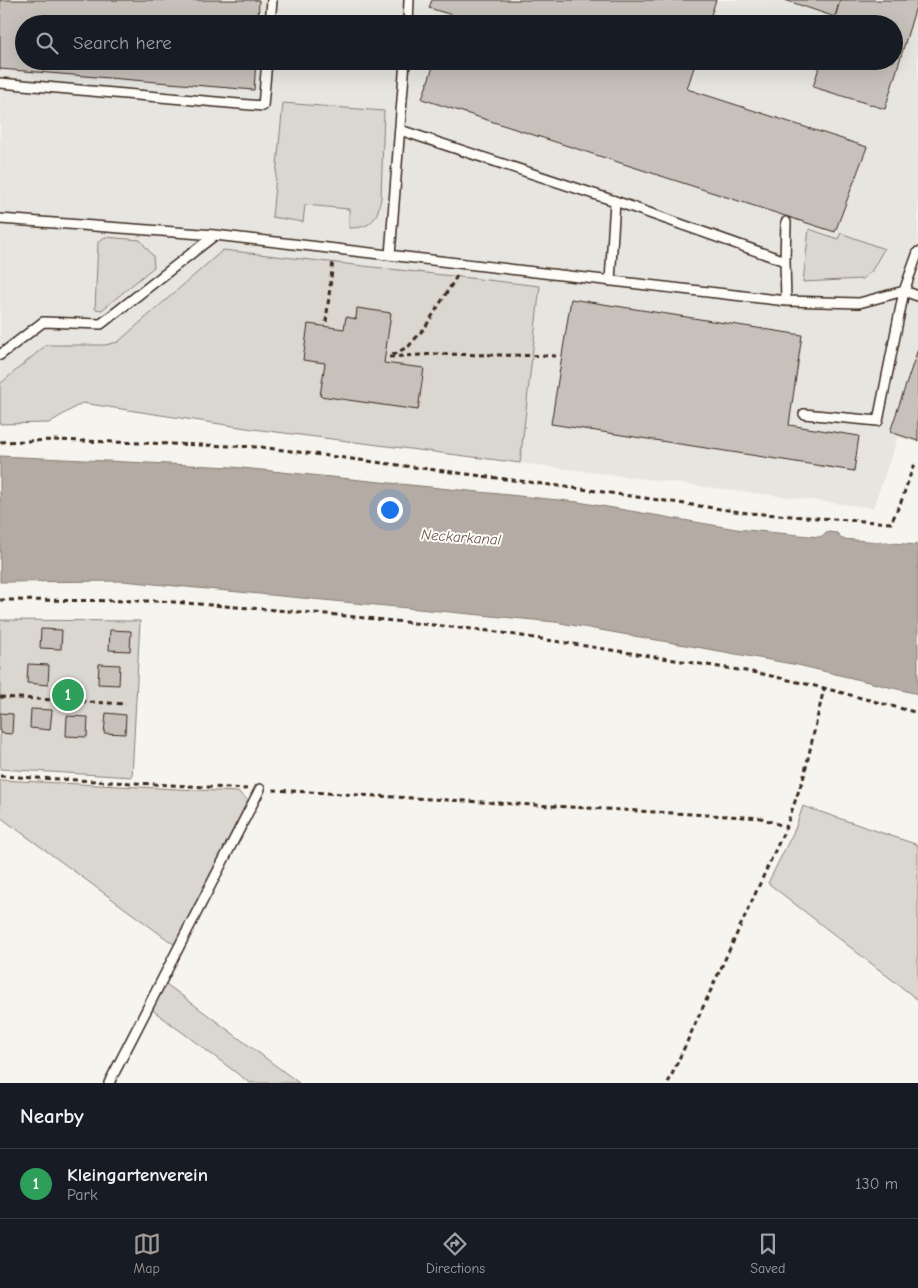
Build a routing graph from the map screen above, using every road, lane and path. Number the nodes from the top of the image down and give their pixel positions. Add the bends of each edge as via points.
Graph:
1 (272, 0) edge
2 (409, 0) edge
3 (271, 15) edge
4 (408, 15) edge
5 (266, 70) edge
6 (404, 70) edge
7 (0, 83) edge
8 (400, 130) junction
9 (615, 201) junction
10 (0, 219) edge
11 (786, 222) dead end
12 (215, 235) junction
13 (334, 249) junction
14 (918, 252) edge
15 (390, 255) junction
16 (785, 261) junction
17 (465, 264) junction
18 (610, 281) junction
19 (904, 291) junction
20 (918, 296) edge
21 (786, 301) junction
22 (326, 322) dead end
23 (0, 355) edge
24 (559, 356) dead end
25 (804, 414) dead end
26 (0, 442) edge
27 (918, 463) edge
28 (0, 600) edge
29 (824, 688) junction
30 (0, 697) edge
31 (126, 704) dead end
32 (918, 713) edge
33 (0, 776) edge
34 (260, 789) junction
35 (786, 827) junction
36 (109, 1083) edge
37 (668, 1083) edge

1 - 3 lane
2 - 4 lane
5 - 7 lane via 263,106
6 - 8 lane
8 - 9 lane
8 - 15 lane
9 - 16 lane
9 - 18 lane
10 - 12 lane
11 - 16 lane
12 - 13 lane
12 - 23 lane via 101,324 43,322
13 - 15 lane
13 - 22 path
14 - 19 lane
15 - 17 lane
16 - 21 lane
17 - 18 lane
17 - 24 path via 426,326 408,346 389,357 435,354
18 - 21 lane
19 - 20 lane
19 - 21 lane via 859,303
19 - 25 lane via 878,421
26 - 27 path via 54,440 260,447 748,513 891,523 913,467
28 - 29 path via 160,601 490,631 758,673
29 - 32 path
29 - 35 path via 804,776
30 - 31 path
33 - 34 path
34 - 35 path via 761,818
34 - 36 lane
35 - 37 path

